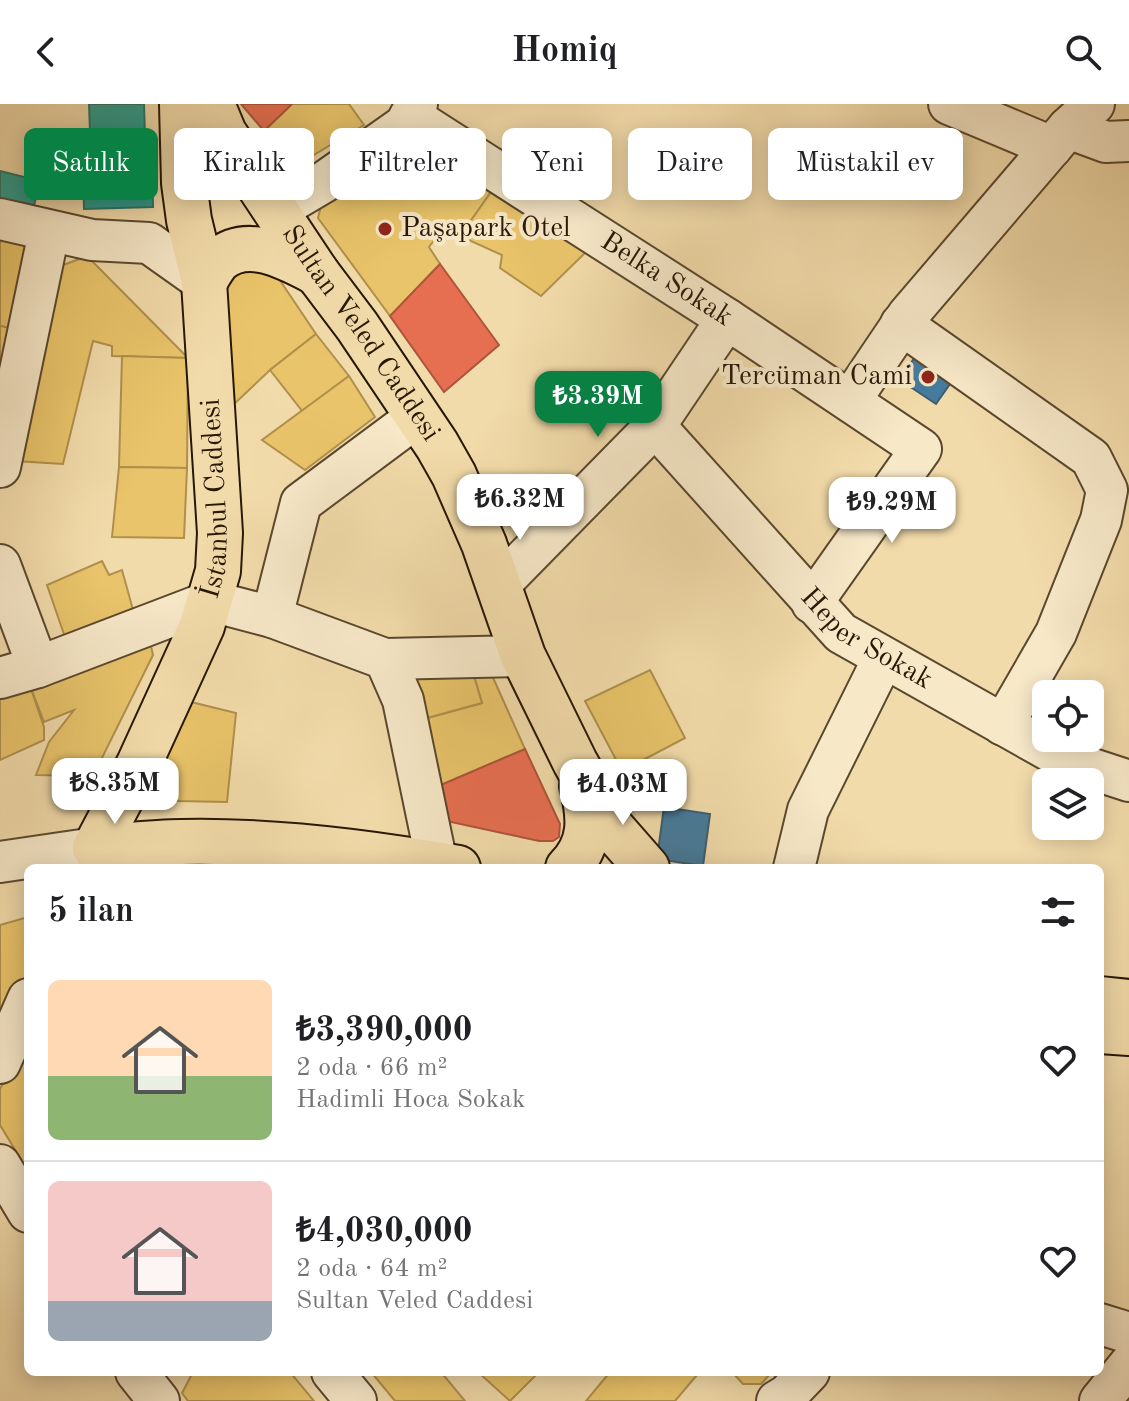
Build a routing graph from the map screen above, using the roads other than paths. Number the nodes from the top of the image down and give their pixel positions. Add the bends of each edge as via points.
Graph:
1 (182, 104) edge
2 (212, 104) edge
3 (949, 104) edge
4 (413, 110) edge
5 (1071, 126) edge
6 (1126, 152) edge
7 (275, 211) junction
8 (0, 219) edge
9 (49, 232) junction
10 (317, 273) junction
11 (204, 282) junction
12 (727, 319) junction
13 (901, 324) junction
14 (850, 401) junction
15 (418, 416) junction
16 (655, 426) junction
17 (0, 467) edge
18 (0, 565) edge
19 (500, 584) junction
20 (211, 601) junction
21 (812, 603) junction
22 (272, 617) junction
23 (523, 656) junction
24 (385, 659) junction
25 (883, 659) junction
26 (38, 667) junction
27 (0, 678) edge
28 (1003, 725) junction
29 (575, 762) junction
30 (139, 764) junction
31 (1129, 781) edge
32 (192, 855) edge
33 (91, 858) edge
34 (0, 862) edge
35 (434, 864) edge
36 (447, 864) edge
37 (571, 864) edge
38 (644, 864) edge
39 (795, 864) edge
40 (1104, 999) edge
41 (1129, 1002) edge
42 (1104, 1031) edge
43 (1129, 1033) edge
44 (0, 1165) edge
45 (24, 1205) edge
46 (1104, 1325) edge
47 (1129, 1333) edge
48 (1129, 1365) edge
49 (335, 1376) edge
50 (805, 1376) edge
51 (356, 1401) edge
52 (777, 1401) edge
53 (1100, 1401) edge

1 - 11 main road, İstanbul Caddesi via 187,207
2 - 7 main road, Sultan Veled Caddesi via 224,133
3 - 5 street
4 - 7 street via 405,125
4 - 12 street, Belka Sokak
5 - 6 street
5 - 13 street
7 - 10 main road, Sultan Veled Caddesi
8 - 9 street
9 - 11 street via 149,243
9 - 17 street
10 - 11 main road via 260,249 238,250 219,261
10 - 15 main road, Sultan Veled Caddesi
11 - 20 main road, İstanbul Caddesi via 220,533
12 - 14 street, Belka Sokak
12 - 16 street
13 - 14 street
13 - 28 street via 1091,458 1107,490 1101,520 1056,633
14 - 21 street, Belka Sokak via 921,449
15 - 19 main road, Sultan Veled Caddesi via 454,475
15 - 22 street via 301,503
16 - 19 street
16 - 21 street, Heper Sokak
18 - 26 street
19 - 23 main road, Sultan Veled Caddesi
20 - 22 street
20 - 26 street
20 - 30 main road, İstanbul Caddesi
21 - 25 street, Heper Sokak via 841,633
22 - 24 street
23 - 24 street
23 - 29 main road, Sultan Veled Caddesi
24 - 36 street via 403,700
25 - 28 street, Heper Sokak
25 - 39 street via 808,810
26 - 27 street
28 - 31 street, Heper Sokak via 1068,761
29 - 37 main road via 589,826 585,846
29 - 38 main road, Sultan Veled Caddesi via 612,828
30 - 32 main road via 141,804 151,820
30 - 33 main road, İstanbul Caddesi
32 - 33 main road
32 - 35 main road via 338,850
33 - 34 street
40 - 41 main road
42 - 43 main road
44 - 45 street
46 - 47 street
48 - 53 street
49 - 51 street
50 - 52 street

